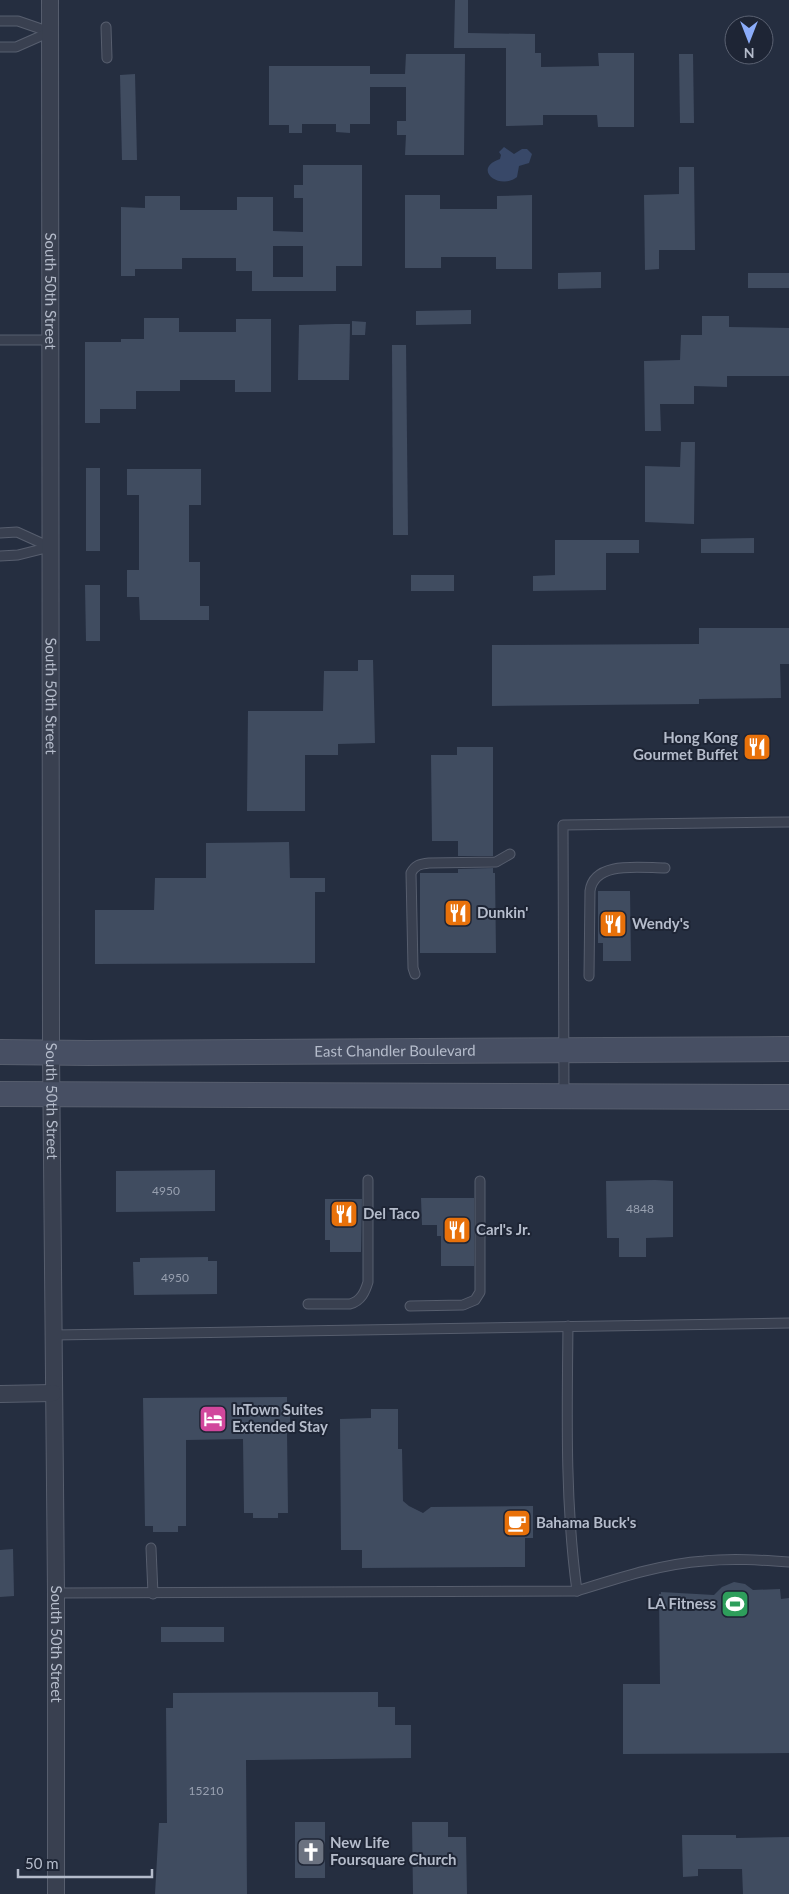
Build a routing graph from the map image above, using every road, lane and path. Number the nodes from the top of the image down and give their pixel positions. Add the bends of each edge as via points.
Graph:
1 (50, 0) edge
2 (0, 21) edge
3 (106, 27) dead end
4 (50, 32) junction
5 (0, 47) edge
6 (107, 58) dead end
7 (0, 340) edge
8 (51, 340) junction
9 (0, 532) edge
10 (50, 547) junction
11 (0, 556) edge
12 (789, 822) edge
13 (510, 854) dead end
14 (665, 868) dead end
15 (414, 974) dead end
16 (589, 976) dead end
17 (789, 1049) edge
18 (564, 1050) junction
19 (0, 1052) edge
20 (51, 1052) junction
21 (0, 1094) edge
22 (51, 1094) junction
23 (564, 1097) junction
24 (789, 1097) edge
25 (368, 1180) dead end
26 (480, 1181) dead end
27 (308, 1304) dead end
28 (410, 1306) dead end
29 (789, 1323) edge
30 (568, 1326) junction
31 (54, 1335) junction
32 (53, 1393) junction
33 (0, 1394) edge
34 (151, 1548) dead end
35 (789, 1562) edge
36 (577, 1591) junction
37 (56, 1593) junction
38 (153, 1594) junction
39 (56, 1894) edge

1 - 4 street, South 50th Street
2 - 4 lane via 18,21
3 - 6 lane
4 - 5 lane via 16,47
4 - 8 street, South 50th Street
7 - 8 lane
8 - 10 street, South 50th Street
9 - 10 lane via 17,532
10 - 11 lane
10 - 20 street, South 50th Street
12 - 18 lane via 563,825
13 - 15 lane via 496,862 429,863 413,868
14 - 16 lane via 617,868 596,876 590,891
17 - 18 main road, East Chandler Boulevard
18 - 20 main road, East Chandler Boulevard
18 - 23 lane
19 - 20 main road, East Chandler Boulevard
20 - 22 street, South 50th Street
21 - 22 main road
22 - 23 main road
22 - 31 street, South 50th Street
23 - 24 main road
25 - 27 lane via 368,1282 365,1291 350,1304
26 - 28 lane via 480,1292 475,1300 463,1305
29 - 30 lane
30 - 31 lane
30 - 36 lane via 571,1545
31 - 32 street, South 50th Street
32 - 33 street
32 - 37 street, South 50th Street
34 - 38 lane
35 - 36 lane via 704,1561 648,1570
36 - 38 lane
37 - 38 lane
37 - 39 street, South 50th Street

